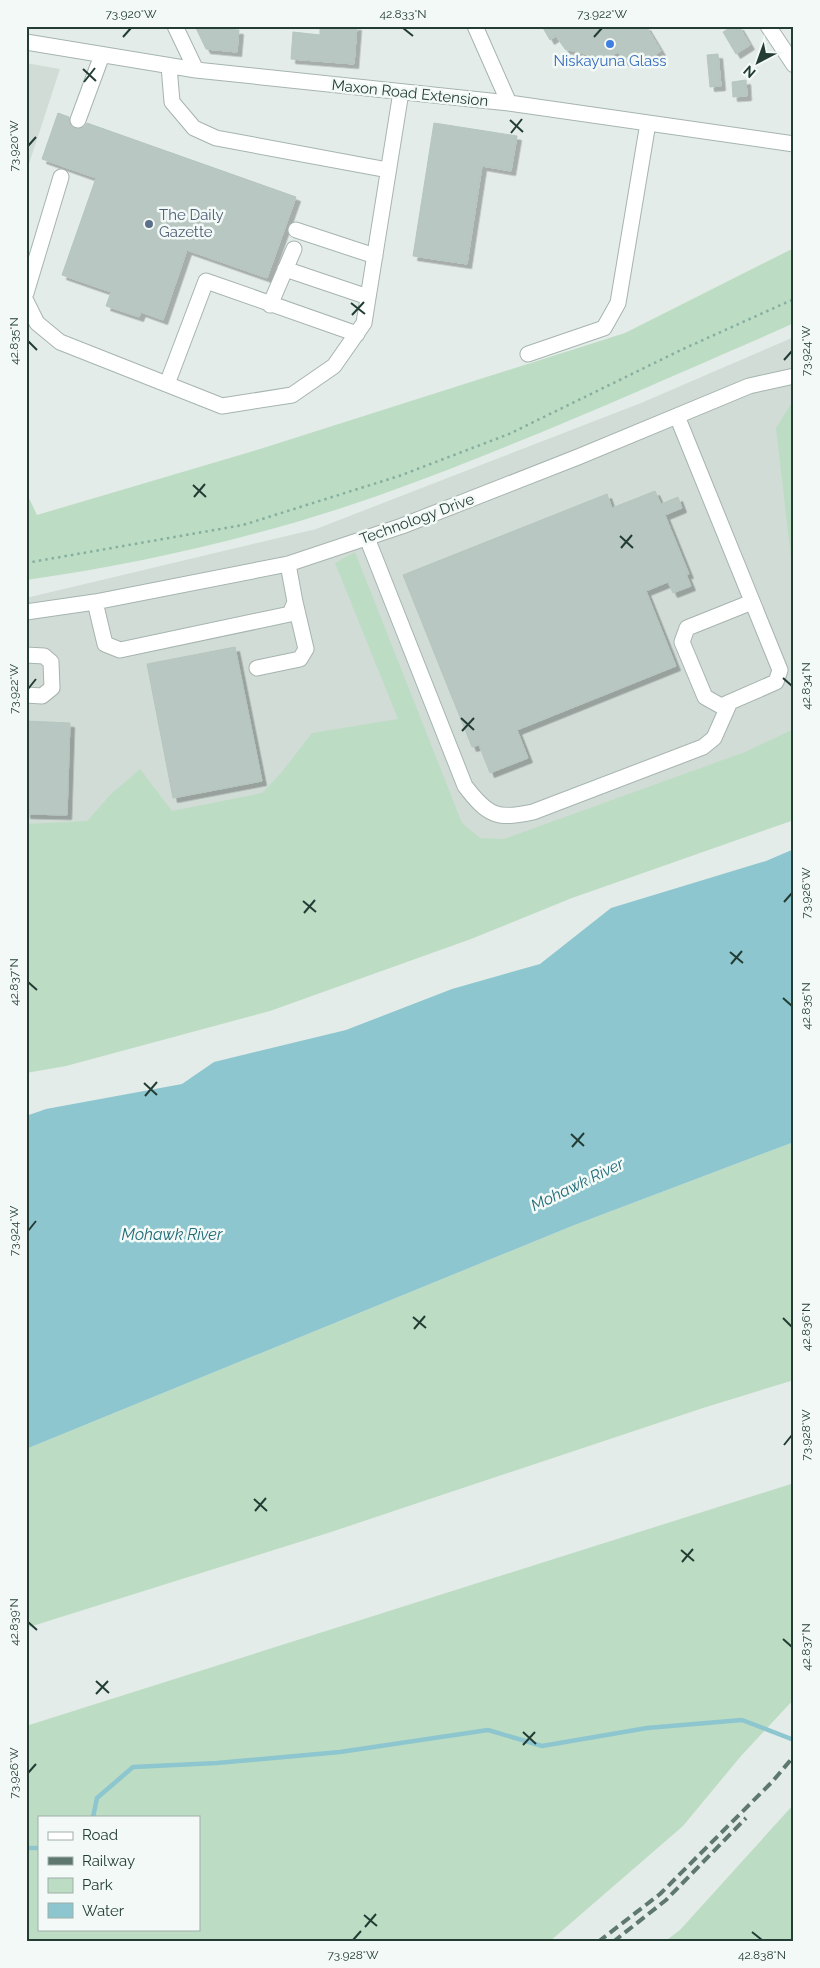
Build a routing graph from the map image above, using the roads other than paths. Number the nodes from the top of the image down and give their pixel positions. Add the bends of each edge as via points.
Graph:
1 (175, 26) edge
2 (474, 26) edge
3 (768, 26) edge
4 (26, 42) edge
5 (102, 54) junction
6 (169, 66) junction
7 (794, 66) edge
8 (196, 70) junction
9 (401, 92) junction
10 (510, 103) junction
11 (78, 120) dead end
12 (648, 124) junction
13 (794, 144) edge
14 (388, 170) junction
15 (61, 177) dead end
16 (296, 230) dead end
17 (294, 249) dead end
18 (375, 256) junction
19 (285, 269) junction
20 (26, 293) edge
21 (368, 297) junction
22 (26, 300) edge
23 (270, 305) junction
24 (357, 334) junction
25 (528, 354) dead end
26 (794, 376) edge
27 (167, 384) junction
28 (677, 416) junction
29 (367, 538) junction
30 (288, 564) junction
31 (95, 602) junction
32 (296, 602) junction
33 (752, 602) junction
34 (26, 612) edge
35 (26, 655) edge
36 (257, 668) dead end
37 (26, 695) edge
38 (730, 702) junction

1 - 8 street
2 - 10 street
3 - 7 street
4 - 5 street, Maxon Road Extension
5 - 6 street, Maxon Road Extension
5 - 11 street
6 - 8 street, Maxon Road Extension
6 - 14 street via 172,102 194,128 216,138
8 - 9 street, Maxon Road Extension
9 - 10 street, Maxon Road Extension
9 - 14 street
10 - 12 street, Maxon Road Extension
12 - 13 street, Maxon Road Extension
12 - 25 street via 618,303 604,328
14 - 18 street
15 - 20 street
16 - 18 street
17 - 19 street
18 - 21 street
19 - 21 street
19 - 23 street
21 - 24 street via 364,323
22 - 27 street via 37,323 60,342
23 - 24 street
23 - 27 street via 206,281
24 - 27 street via 334,366 292,395 222,406
26 - 28 street, Technology Drive via 748,386
28 - 29 street, Technology Drive
28 - 33 street
29 - 30 street, Technology Drive
29 - 38 street via 465,786 478,803 498,815 508,817 533,812 703,747 714,738
30 - 31 street, Technology Drive
30 - 32 street
31 - 32 street via 106,644 120,650 290,614
31 - 34 street, Technology Drive
32 - 36 street via 306,649 300,659
33 - 38 street via 780,670 776,682
33 - 38 street via 687,628 682,642 705,697 721,706
35 - 37 street via 44,656 51,662 52,688 42,696

